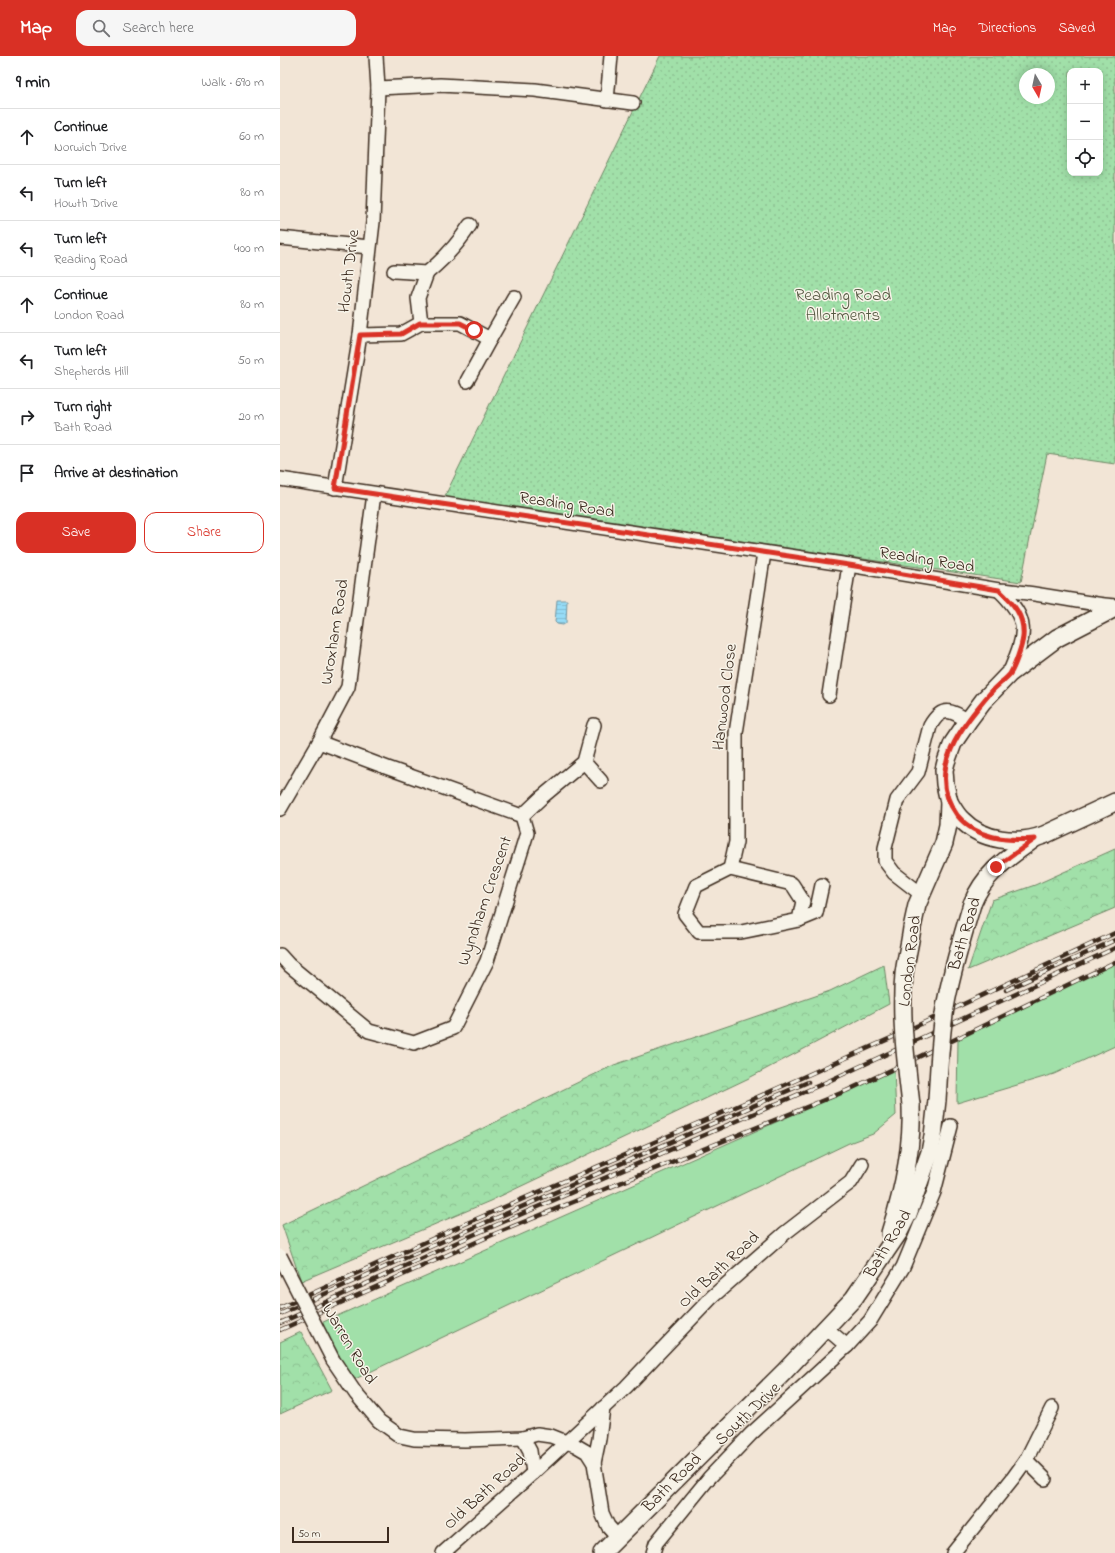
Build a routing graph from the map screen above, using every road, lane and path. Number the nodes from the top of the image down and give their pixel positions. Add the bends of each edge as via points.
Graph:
1 (376, 56) edge
2 (611, 56) edge
3 (378, 88) junction
4 (607, 100) junction
5 (633, 103) dead end
6 (470, 226) dead end
7 (280, 238) edge
8 (369, 247) junction
9 (394, 271) dead end
10 (427, 273) junction
11 (514, 298) dead end
12 (420, 323) junction
13 (360, 335) junction
14 (490, 339) junction
15 (467, 381) dead end
16 (280, 479) edge
17 (335, 488) junction
18 (374, 494) junction
19 (764, 553) junction
20 (849, 565) junction
21 (999, 590) junction
22 (1115, 607) edge
23 (1009, 674) junction
24 (829, 695) dead end
25 (968, 721) junction
26 (594, 725) dead end
27 (319, 742) junction
28 (584, 762) junction
29 (600, 781) dead end
30 (949, 802) junction
31 (1115, 802) edge
32 (280, 809) edge
33 (522, 816) junction
34 (1035, 839) junction
35 (730, 869) junction
36 (822, 885) dead end
37 (921, 894) junction
38 (799, 920) junction
39 (280, 955) edge
40 (951, 1126) dead end
41 (862, 1164) dead end
42 (884, 1254) junction
43 (280, 1256) edge
44 (826, 1328) junction
45 (847, 1346) junction
46 (603, 1408) junction
47 (1052, 1408) dead end
48 (523, 1438) junction
49 (566, 1442) junction
50 (1026, 1460) junction
51 (594, 1463) junction
52 (533, 1473) junction
53 (1045, 1479) dead end
54 (618, 1536) junction
55 (442, 1553) edge
56 (602, 1553) edge
57 (653, 1553) edge
58 (953, 1553) edge

1 - 3 street, Howth Drive
2 - 4 street
3 - 4 street via 440,85 535,90
3 - 8 street, Howth Drive via 373,222
4 - 5 street
6 - 10 street via 443,260
7 - 8 street
8 - 13 street, Howth Drive
9 - 10 street
10 - 12 street via 418,298
11 - 14 street
12 - 13 street via 401,334
12 - 14 street via 460,323
13 - 17 street, Howth Drive
14 - 15 street
16 - 17 street, Reading Road
17 - 18 street, Reading Road
18 - 19 street, Reading Road
18 - 27 street, Wroxham Road via 348,687
19 - 20 street, Reading Road
19 - 35 street, Hanwood Close via 736,733 736,842
20 - 21 street, Reading Road
20 - 24 street
21 - 22 street, Reading Road
21 - 23 street via 1018,611 1023,629 1021,645
22 - 23 main road, London Road via 1057,638
23 - 25 main road, London Road
25 - 30 main road, London Road via 946,762 945,784
25 - 37 street via 951,711 942,712 934,719 918,772 897,800 885,848 886,861 894,873
26 - 28 street
27 - 32 street, Wroxham Road
27 - 33 street, Wyndham Crescent
28 - 29 street
28 - 33 street
30 - 34 main road via 961,820 979,832 1004,839
30 - 37 main road, London Road via 944,843
31 - 34 main road
33 - 39 street, Wyndham Crescent via 527,833 487,961 453,1028 414,1043 369,1031
34 - 42 main road, Bath Road, bridge via 990,873 972,904 945,1009 933,1136 915,1196 899,1232
35 - 38 street via 792,884 803,901
35 - 38 street via 696,886 685,914 699,932 741,932
36 - 38 street via 816,914
37 - 42 main road, London Road, bridge via 914,915 904,976 903,1022 912,1105 908,1160
40 - 45 street, South Drive via 934,1192 903,1267 870,1321
41 - 46 street, Old Bath Road via 851,1182 785,1233 712,1297
42 - 44 main road, Bath Road via 854,1298
43 - 48 street, Warren Road, bridge via 333,1360 356,1394 379,1421 400,1436 414,1439
44 - 45 street
44 - 54 main road, Bath Road
45 - 57 street, South Drive via 751,1434 656,1543
46 - 49 street, Old Bath Road
46 - 51 street
47 - 50 street
48 - 49 street, Warren Road via 537,1434 552,1436
48 - 52 street via 530,1452
49 - 51 street, Warren Road via 587,1452
49 - 52 street, Old Bath Road
50 - 53 street
50 - 58 street
51 - 54 street via 602,1513 608,1526
52 - 55 street, Old Bath Road
54 - 56 main road, Bath Road

